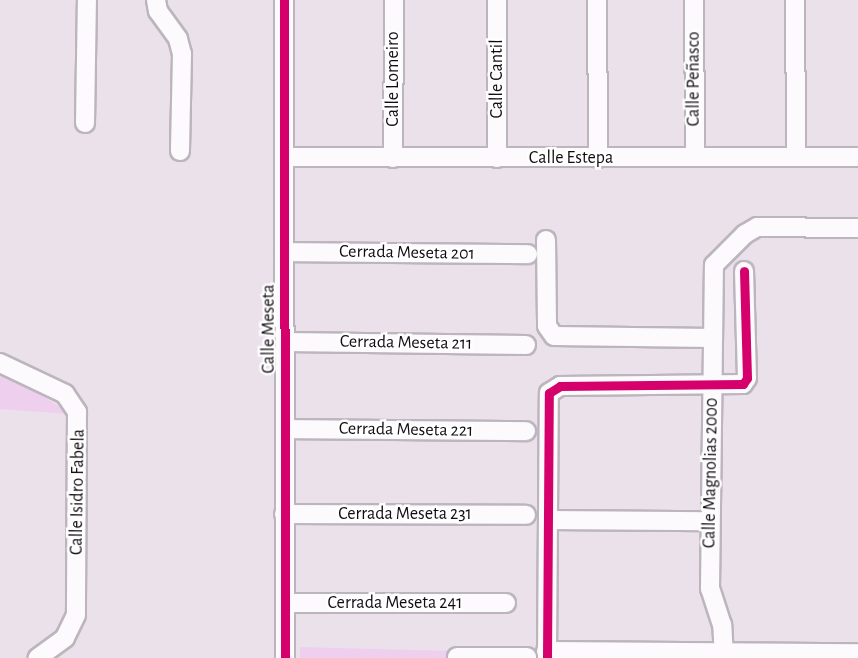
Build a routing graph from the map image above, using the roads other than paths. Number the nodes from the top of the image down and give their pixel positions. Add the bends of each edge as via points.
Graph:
1 (87, 0) edge
2 (156, 0) edge
3 (284, 0) edge
4 (393, 0) edge
5 (497, 0) edge
6 (597, 0) edge
7 (694, 0) edge
8 (795, 0) edge
9 (85, 123) dead end
10 (180, 151) dead end
11 (284, 157) junction
12 (695, 157) junction
13 (796, 157) junction
14 (858, 157) edge
15 (393, 158) junction
16 (497, 158) junction
17 (598, 158) junction
18 (858, 228) edge
19 (546, 240) dead end
20 (285, 252) junction
21 (528, 254) dead end
22 (744, 271) dead end
23 (712, 338) junction
24 (285, 342) junction
25 (526, 345) dead end
26 (0, 363) edge
27 (712, 386) junction
28 (285, 429) junction
29 (526, 431) dead end
30 (284, 514) junction
31 (526, 514) dead end
32 (548, 520) junction
33 (710, 521) junction
34 (285, 603) junction
35 (506, 603) dead end
36 (858, 653) edge
37 (547, 655) edge
38 (724, 655) edge
39 (457, 657) edge
40 (493, 657) edge
41 (527, 657) edge
42 (37, 658) edge
43 (285, 658) edge

1 - 9 street
2 - 10 street via 182,54
3 - 11 street, Calle Meseta
4 - 15 street, Calle Lomeiro
5 - 16 street, Calle Cantil
6 - 17 street
7 - 12 street, Calle Peñasco
8 - 13 street
11 - 15 street, Calle Estepa
11 - 20 street, Calle Meseta
12 - 13 street, Calle Estepa
12 - 17 street, Calle Estepa
13 - 14 street, Calle Estepa
15 - 16 street, Calle Estepa
16 - 17 street, Calle Estepa
18 - 23 street, Calle Magnolias 2000 via 761,227 748,231 714,265
19 - 23 street via 547,326 554,336
20 - 21 street, Cerrada Meseta 201
20 - 24 street, Calle Meseta
22 - 27 street via 746,380 740,385
23 - 27 street, Calle Magnolias 2000
24 - 25 street, Cerrada Meseta 211
24 - 28 street, Calle Meseta
26 - 42 street, Calle Isidro Fabela via 65,394 77,412 76,615 71,630 58,645
27 - 32 street via 551,389
27 - 33 street, Calle Magnolias 2000
28 - 29 street, Cerrada Meseta 221
28 - 30 street, Calle Meseta
30 - 31 street, Cerrada Meseta 231
30 - 34 street, Calle Meseta
32 - 33 street
32 - 37 street
33 - 38 street, Calle Magnolias 2000 via 710,589 722,625
34 - 35 street, Cerrada Meseta 241
34 - 43 street, Calle Meseta
36 - 38 street
37 - 38 street
39 - 40 street
40 - 41 street

